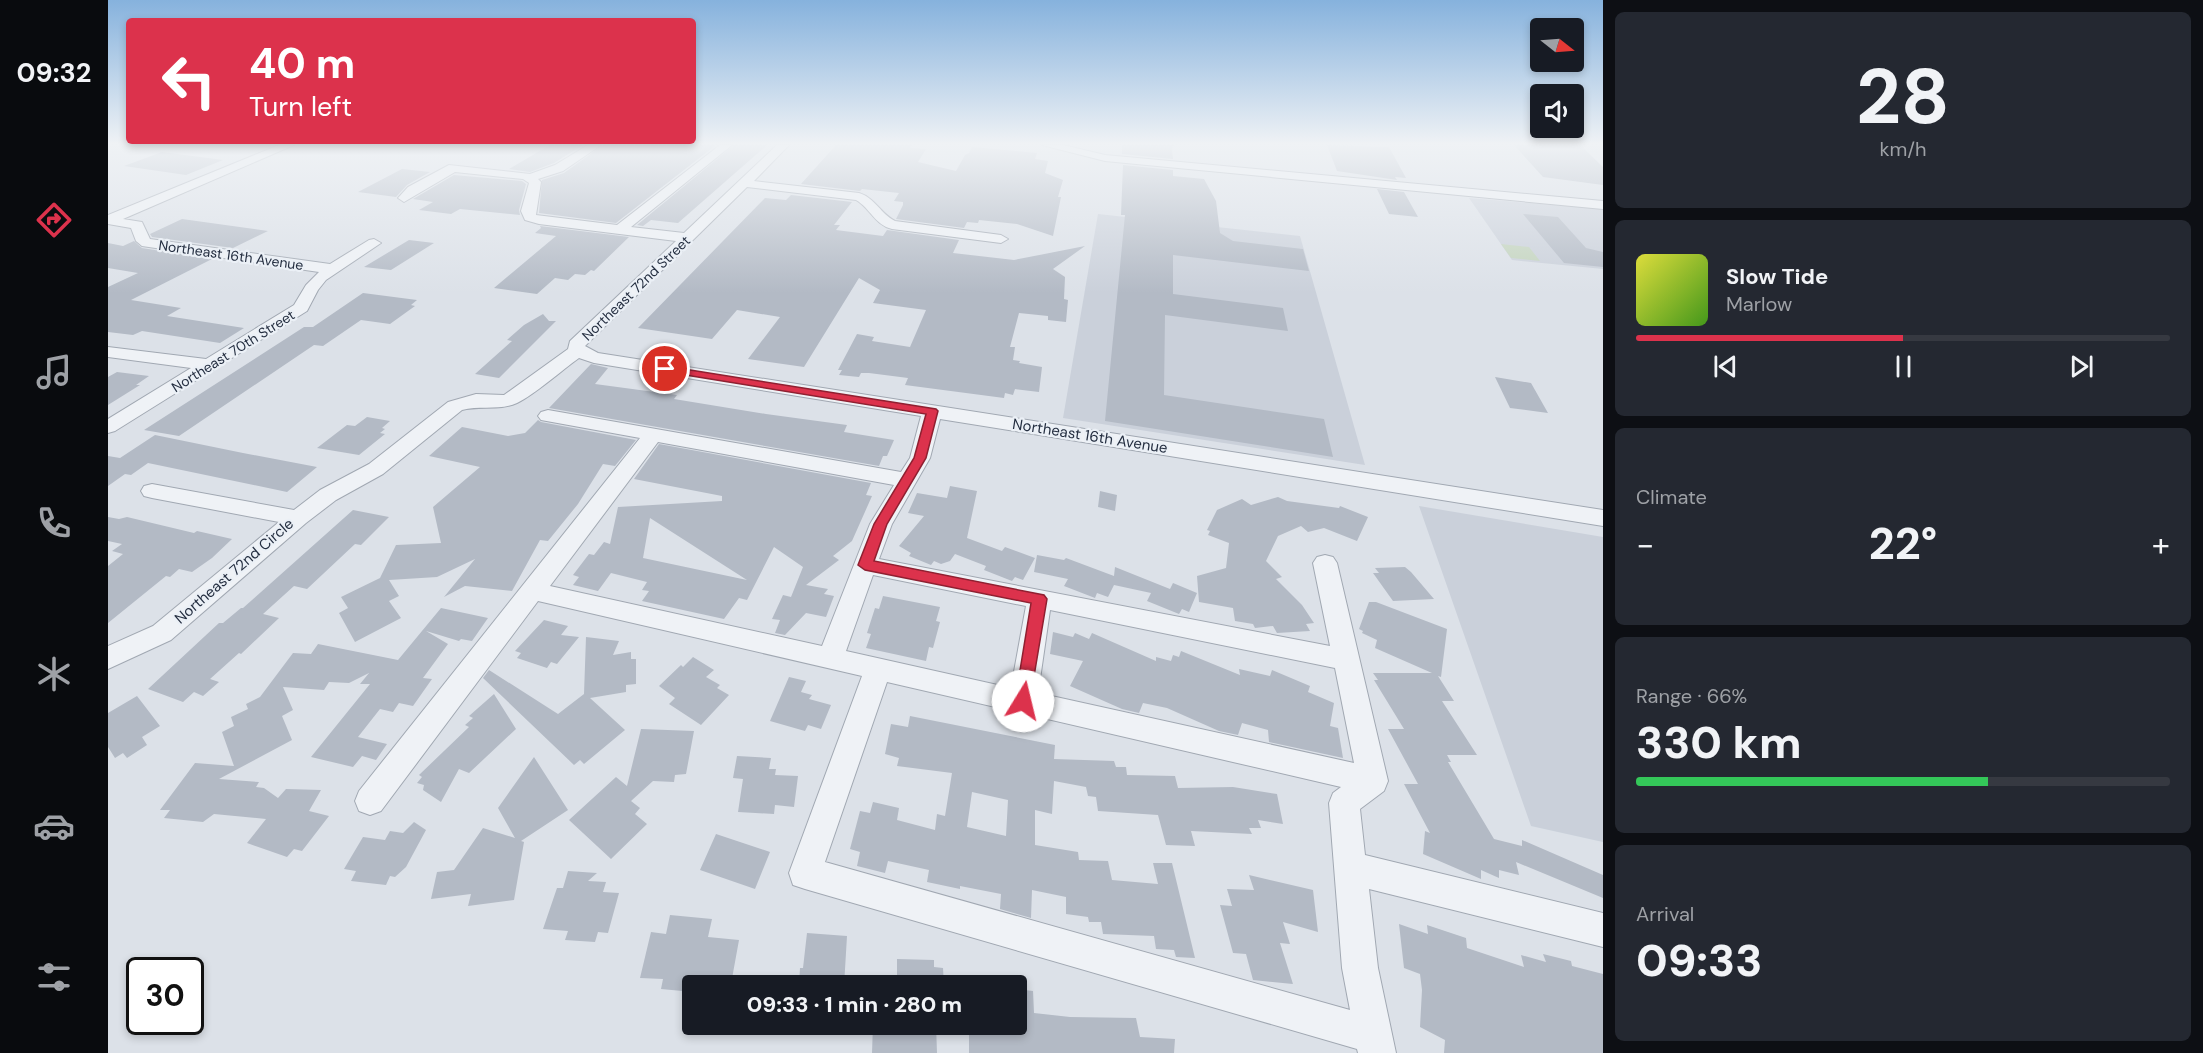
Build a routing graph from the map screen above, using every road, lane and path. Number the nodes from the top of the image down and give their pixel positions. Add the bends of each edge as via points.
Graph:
1 (170, 194) edge
2 (408, 194) edge
3 (532, 194) edge
4 (664, 194) edge
5 (733, 194) edge
6 (836, 194) edge
7 (1489, 194) edge
8 (404, 198) dead end
9 (1603, 205) edge
10 (108, 220) edge
11 (620, 230) junction
12 (688, 238) junction
13 (1001, 239) dead end
14 (374, 243) dead end
15 (331, 270) junction
16 (577, 351) junction
17 (108, 352) edge
18 (210, 364) junction
19 (932, 411) junction
20 (548, 416) dead end
21 (108, 427) edge
22 (653, 435) junction
23 (906, 480) junction
24 (152, 491) dead end
25 (298, 518) junction
26 (1603, 518) edge
27 (1324, 563) dead end
28 (865, 565) junction
29 (532, 591) junction
30 (1039, 599) junction
31 (108, 658) edge
32 (830, 658) junction
33 (1345, 659) junction
34 (878, 668) junction
35 (1023, 701) junction
36 (1373, 781) junction
37 (370, 801) dead end
38 (1351, 868) junction
39 (1603, 930) edge
40 (1375, 1044) edge

1 - 10 street
2 - 8 street
3 - 11 street via 530,217
4 - 11 street
5 - 12 street, Northeast 72nd Street
6 - 13 street via 870,202 878,217 892,225
7 - 9 street
10 - 15 street, Northeast 16th Avenue via 137,225 147,243
11 - 12 street
12 - 16 street, Northeast 72nd Street via 576,345
14 - 15 street, Northeast 70th Street
15 - 18 street, Northeast 70th Street via 310,288 301,309
16 - 19 street, Northeast 16th Avenue via 594,358
16 - 25 street, Northeast 72nd Street via 512,399 476,400 455,406 376,469 328,495
17 - 18 street
18 - 21 street, Northeast 70th Street
19 - 23 street via 920,458
19 - 26 street, Northeast 16th Avenue
20 - 22 street
22 - 23 street
22 - 29 street
23 - 28 street via 881,524
24 - 25 street, Northeast 72nd Circle
25 - 31 street, Northeast 72nd Circle via 162,633
27 - 33 street
28 - 30 street
28 - 32 street
29 - 32 street
29 - 37 street
30 - 33 street
30 - 35 street
32 - 34 street
33 - 36 street
34 - 35 street
34 - 40 street via 805,873
35 - 36 street
36 - 38 street via 1344,803
38 - 39 street
38 - 40 street via 1360,968

